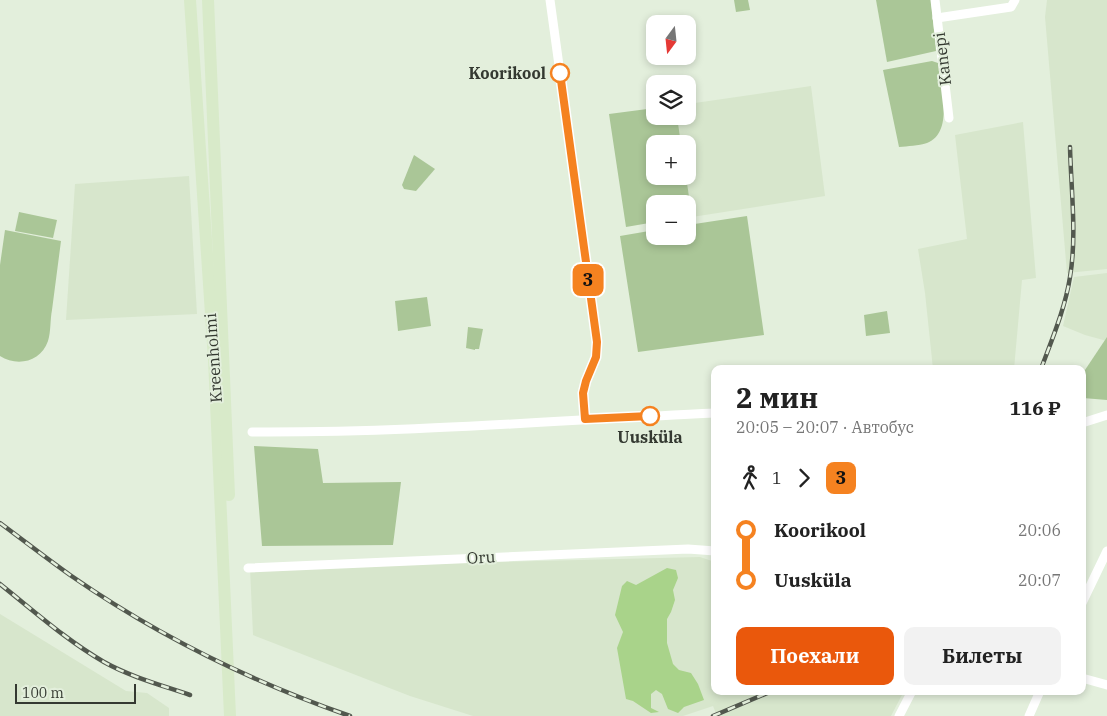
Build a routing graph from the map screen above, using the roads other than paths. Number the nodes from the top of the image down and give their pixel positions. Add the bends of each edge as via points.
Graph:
1 (190, 0) edge
2 (208, 0) edge
3 (550, 0) edge
4 (935, 0) edge
5 (1015, 0) edge
6 (937, 18) junction
7 (211, 45) junction
8 (193, 47) junction
9 (949, 118) dead end
10 (711, 413) edge
11 (1107, 415) edge
12 (1086, 417) edge
13 (1098, 418) junction
14 (585, 419) junction
15 (1086, 422) edge
16 (252, 432) dead end
17 (225, 503) junction
18 (711, 551) edge
19 (1107, 551) edge
20 (248, 568) dead end
21 (1086, 595) edge
22 (1086, 679) edge
23 (1107, 685) edge
24 (910, 695) edge
25 (1038, 695) edge
26 (230, 716) edge
27 (238, 716) edge
28 (899, 716) edge
29 (1029, 716) edge

1 - 8 main road, Kreenholmi
2 - 7 main road, Kreenholmi
3 - 14 street via 597,342 596,357 583,393
4 - 6 street, Kanepi
5 - 6 street via 1010,7
6 - 9 street, Kanepi
7 - 8 main road
7 - 17 main road, Kreenholmi
8 - 17 main road, Kreenholmi
10 - 14 street
11 - 13 street
12 - 13 street
13 - 15 street
14 - 16 street via 395,430
17 - 26 main road, Kreenholmi
17 - 27 main road, Kreenholmi
18 - 20 street, Oru via 688,549
19 - 21 street
22 - 23 street
24 - 28 street
25 - 29 street

